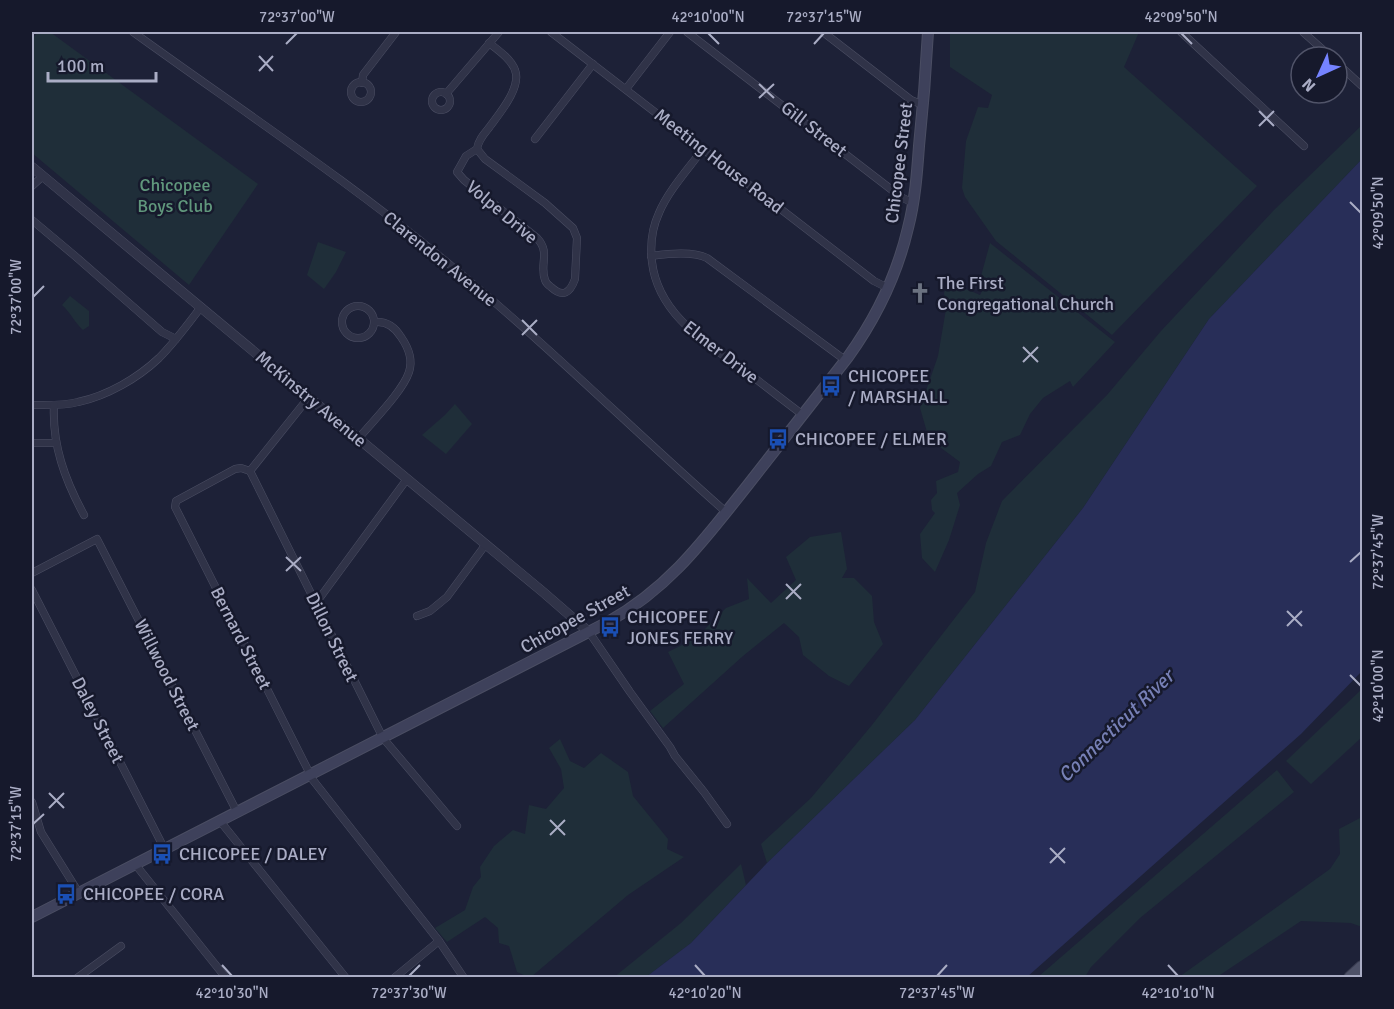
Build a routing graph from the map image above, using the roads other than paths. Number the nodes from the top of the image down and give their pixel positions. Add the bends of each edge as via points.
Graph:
1 (133, 32) edge
2 (396, 32) edge
3 (498, 32) edge
4 (551, 32) edge
5 (670, 32) edge
6 (687, 32) edge
7 (823, 32) edge
8 (928, 32) edge
9 (1181, 32) edge
10 (1303, 32) edge
11 (489, 43) junction
12 (1318, 45) edge
13 (593, 63) junction
14 (1349, 74) edge
15 (362, 83) dead end
16 (1362, 86) edge
17 (626, 89) junction
18 (446, 94) dead end
19 (923, 105) junction
20 (535, 139) dead end
21 (1304, 146) dead end
22 (704, 148) junction
23 (477, 149) junction
24 (32, 167) edge
25 (43, 176) junction
26 (32, 186) edge
27 (913, 203) junction
28 (32, 220) edge
29 (651, 256) junction
30 (888, 288) junction
31 (201, 307) junction
32 (375, 322) junction
33 (176, 339) junction
34 (845, 360) junction
35 (309, 397) junction
36 (32, 405) edge
37 (54, 405) junction
38 (803, 415) junction
39 (358, 439) junction
40 (32, 443) edge
41 (56, 443) junction
42 (250, 471) junction
43 (407, 479) junction
44 (726, 512) junction
45 (84, 515) dead end
46 (486, 544) junction
47 (32, 573) edge
48 (32, 590) edge
49 (316, 603) junction
50 (417, 616) dead end
51 (589, 632) junction
52 (382, 738) junction
53 (309, 775) junction
54 (32, 802) edge
55 (237, 812) junction
56 (220, 821) junction
57 (726, 824) dead end
58 (457, 826) dead end
59 (165, 850) junction
60 (135, 864) junction
61 (79, 893) junction
62 (32, 917) edge
63 (439, 941) junction
64 (121, 946) dead end
65 (1362, 967) edge
66 (77, 978) edge
67 (226, 978) edge
68 (346, 978) edge
69 (394, 978) edge
70 (464, 978) edge
71 (1350, 978) edge

1 - 44 street, Clarendon Avenue via 434,251 545,346
2 - 15 street via 363,75
3 - 11 street
4 - 13 street, Meeting House Road
5 - 17 street
6 - 27 street, Gill Street
7 - 19 street via 911,100
8 - 19 main road, Chicopee Street
9 - 21 street
10 - 12 street
11 - 18 street
11 - 23 street, Volpe Drive via 512,64 516,80 514,90
13 - 17 street, Meeting House Road
13 - 20 street
14 - 16 street
17 - 22 street, Meeting House Road
19 - 27 main road, Chicopee Street
22 - 29 street, Elmer Drive via 662,206 653,229
22 - 30 street, Meeting House Road
23 - 23 street, Volpe Drive via 464,159 457,173 537,238 544,249 545,281 560,294 569,290 575,279 574,230
24 - 25 street, McKinstry Avenue
25 - 26 street
25 - 31 street, McKinstry Avenue
27 - 30 main road, Chicopee Street
28 - 33 street via 162,332
29 - 34 street via 704,256
29 - 38 street, Elmer Drive via 659,289 677,317
30 - 34 main road, Chicopee Street via 867,330
31 - 33 street
31 - 35 street, McKinstry Avenue
32 - 32 street via 370,311 358,306 347,310 342,323 347,334 359,339 370,333
32 - 39 street via 387,324 400,335 409,352 410,370 398,391
33 - 37 street via 143,372 111,390 79,402
34 - 38 main road, Chicopee Street
35 - 39 street, McKinstry Avenue
35 - 42 street
36 - 37 street
37 - 41 street
38 - 44 main road, Chicopee Street
39 - 43 street, McKinstry Avenue
40 - 41 street
41 - 45 street via 70,489
42 - 49 street, Dillon Street
42 - 53 street, Bernard Street via 235,469 176,501 176,507
43 - 46 street, McKinstry Avenue
43 - 49 street
44 - 51 main road, Chicopee Street via 654,592
46 - 50 street via 447,597
46 - 51 street, McKinstry Avenue
47 - 55 street, Willwood Street via 96,538
48 - 59 street, Daley Street
49 - 52 street, Dillon Street
51 - 52 main road, Chicopee Street
51 - 57 street
52 - 53 main road, Chicopee Street
52 - 58 street, Dillon Street
53 - 55 main road, Chicopee Street
53 - 63 street, Bernard Street
54 - 61 street via 40,832
55 - 56 main road, Chicopee Street
56 - 59 main road, Chicopee Street
56 - 68 street
59 - 60 main road, Chicopee Street
60 - 61 main road, Chicopee Street
60 - 67 street
61 - 62 main road, Chicopee Street
63 - 69 street
63 - 70 street, Bernard Street
64 - 66 street
65 - 71 main road

